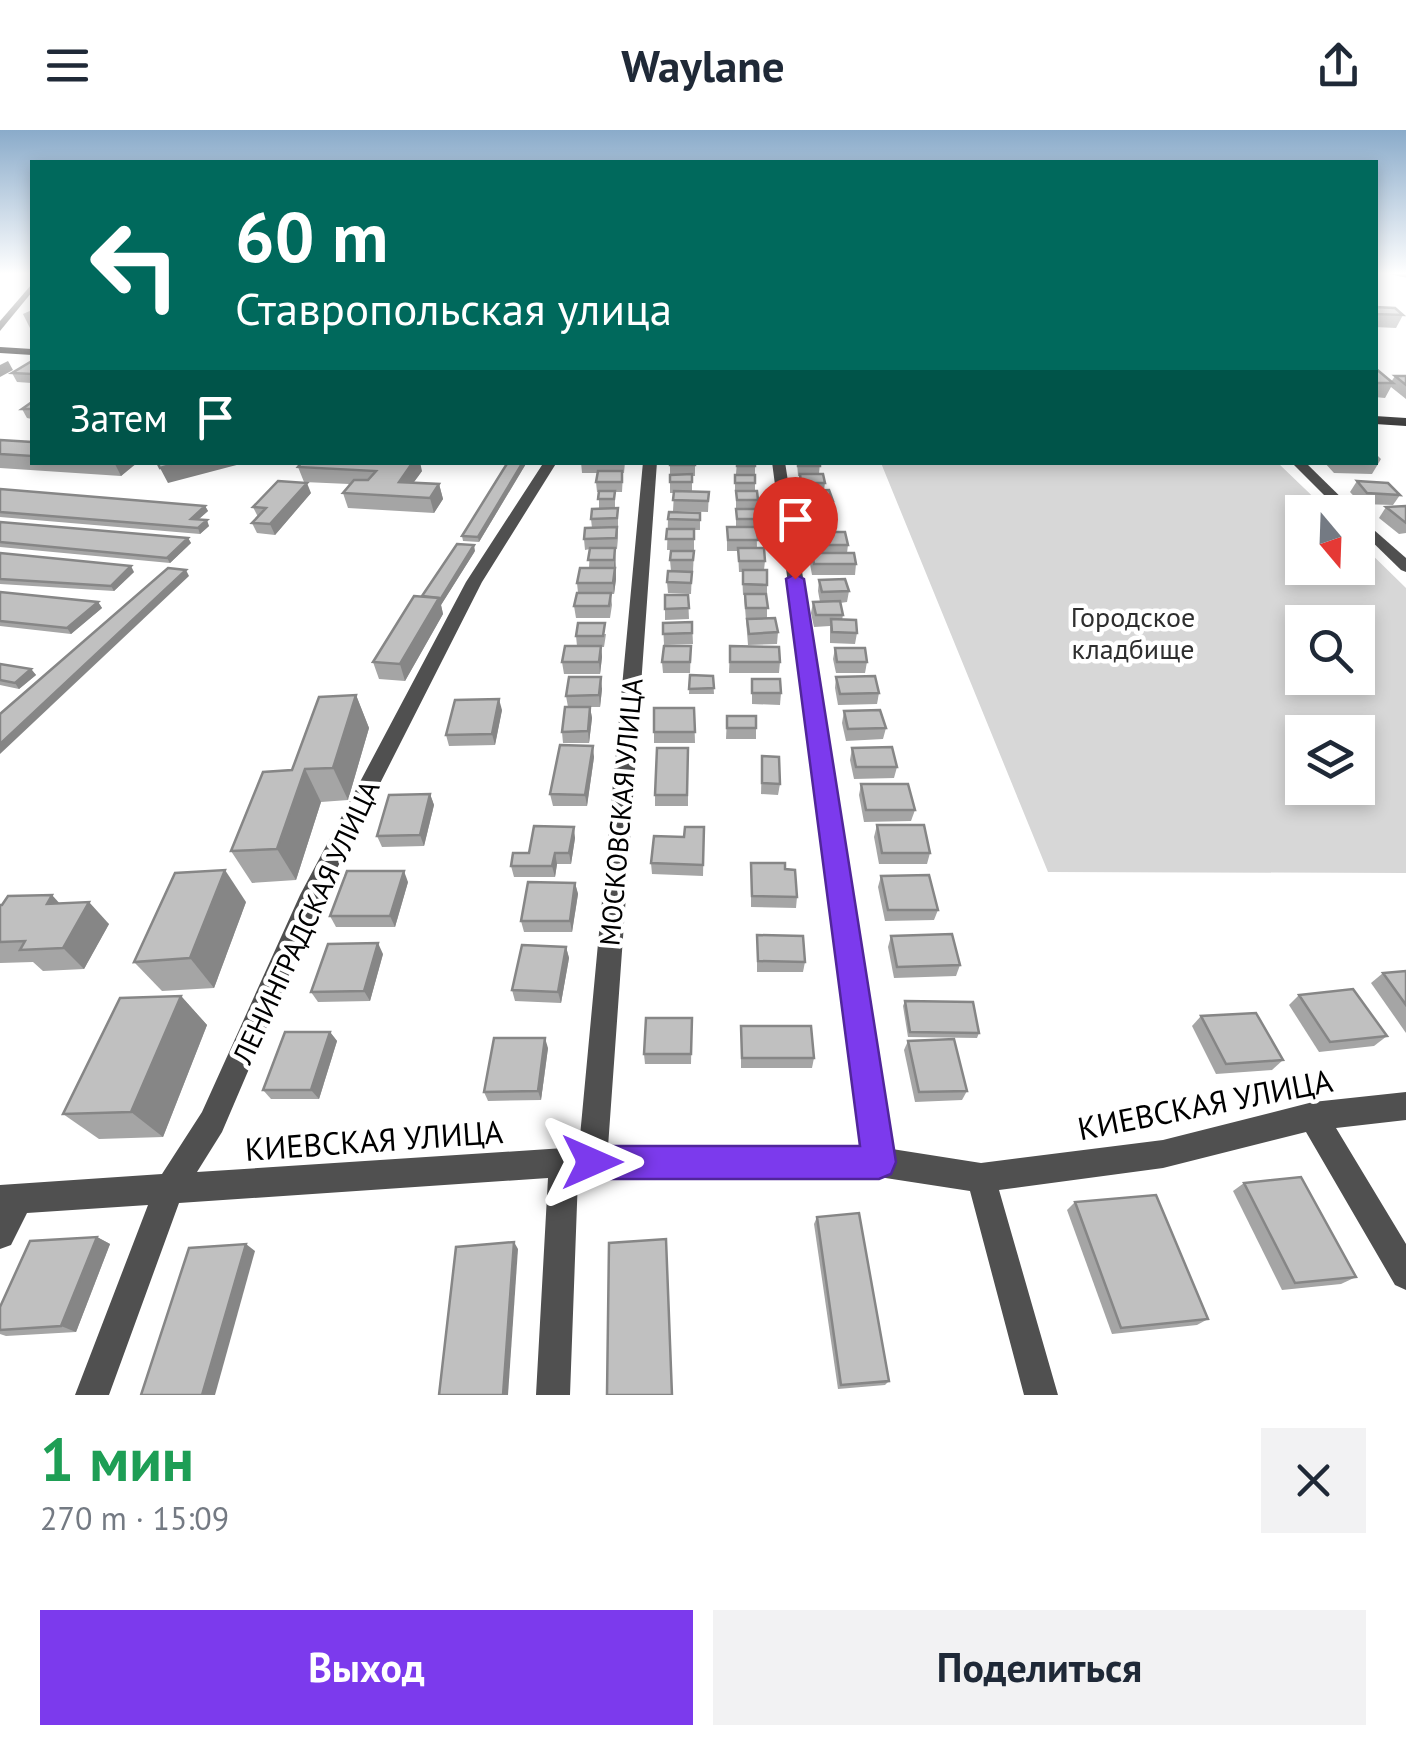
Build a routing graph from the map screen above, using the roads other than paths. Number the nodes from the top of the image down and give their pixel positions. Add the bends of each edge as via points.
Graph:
1 (0, 350) edge
2 (30, 352) edge
3 (1378, 420) edge
4 (1406, 422) edge
5 (548, 465) edge
6 (650, 465) edge
7 (778, 465) edge
8 (1300, 465) edge
9 (1331, 495) edge
10 (1375, 537) edge
11 (1406, 567) edge
12 (1406, 1106) edge
13 (1312, 1116) junction
14 (578, 1162) junction
15 (879, 1162) junction
16 (981, 1178) junction
17 (168, 1191) junction
18 (9, 1199) edge
19 (0, 1234) edge
20 (1406, 1274) edge
21 (92, 1395) edge
22 (552, 1395) edge
23 (1042, 1395) edge

1 - 2 main road
3 - 4 main road
5 - 17 street, ЛЕНИНГРАДСКАЯ УЛИЦА via 474,582 312,896 212,1122
6 - 14 street, МОСКОВСКАЯ УЛИЦА
7 - 15 street
8 - 9 street
10 - 11 street
12 - 13 street, КИЕВСКАЯ УЛИЦА
13 - 16 street, КИЕВСКАЯ УЛИЦА via 1164,1154
13 - 20 street
14 - 15 street, КИЕВСКАЯ УЛИЦА
14 - 17 street, КИЕВСКАЯ УЛИЦА
14 - 22 street, МОСКОВСКАЯ УЛИЦА
15 - 16 street, КИЕВСКАЯ УЛИЦА
16 - 23 street
17 - 18 street, КИЕВСКАЯ УЛИЦА
17 - 21 street, ЛЕНИНГРАДСКАЯ УЛИЦА
18 - 19 street

